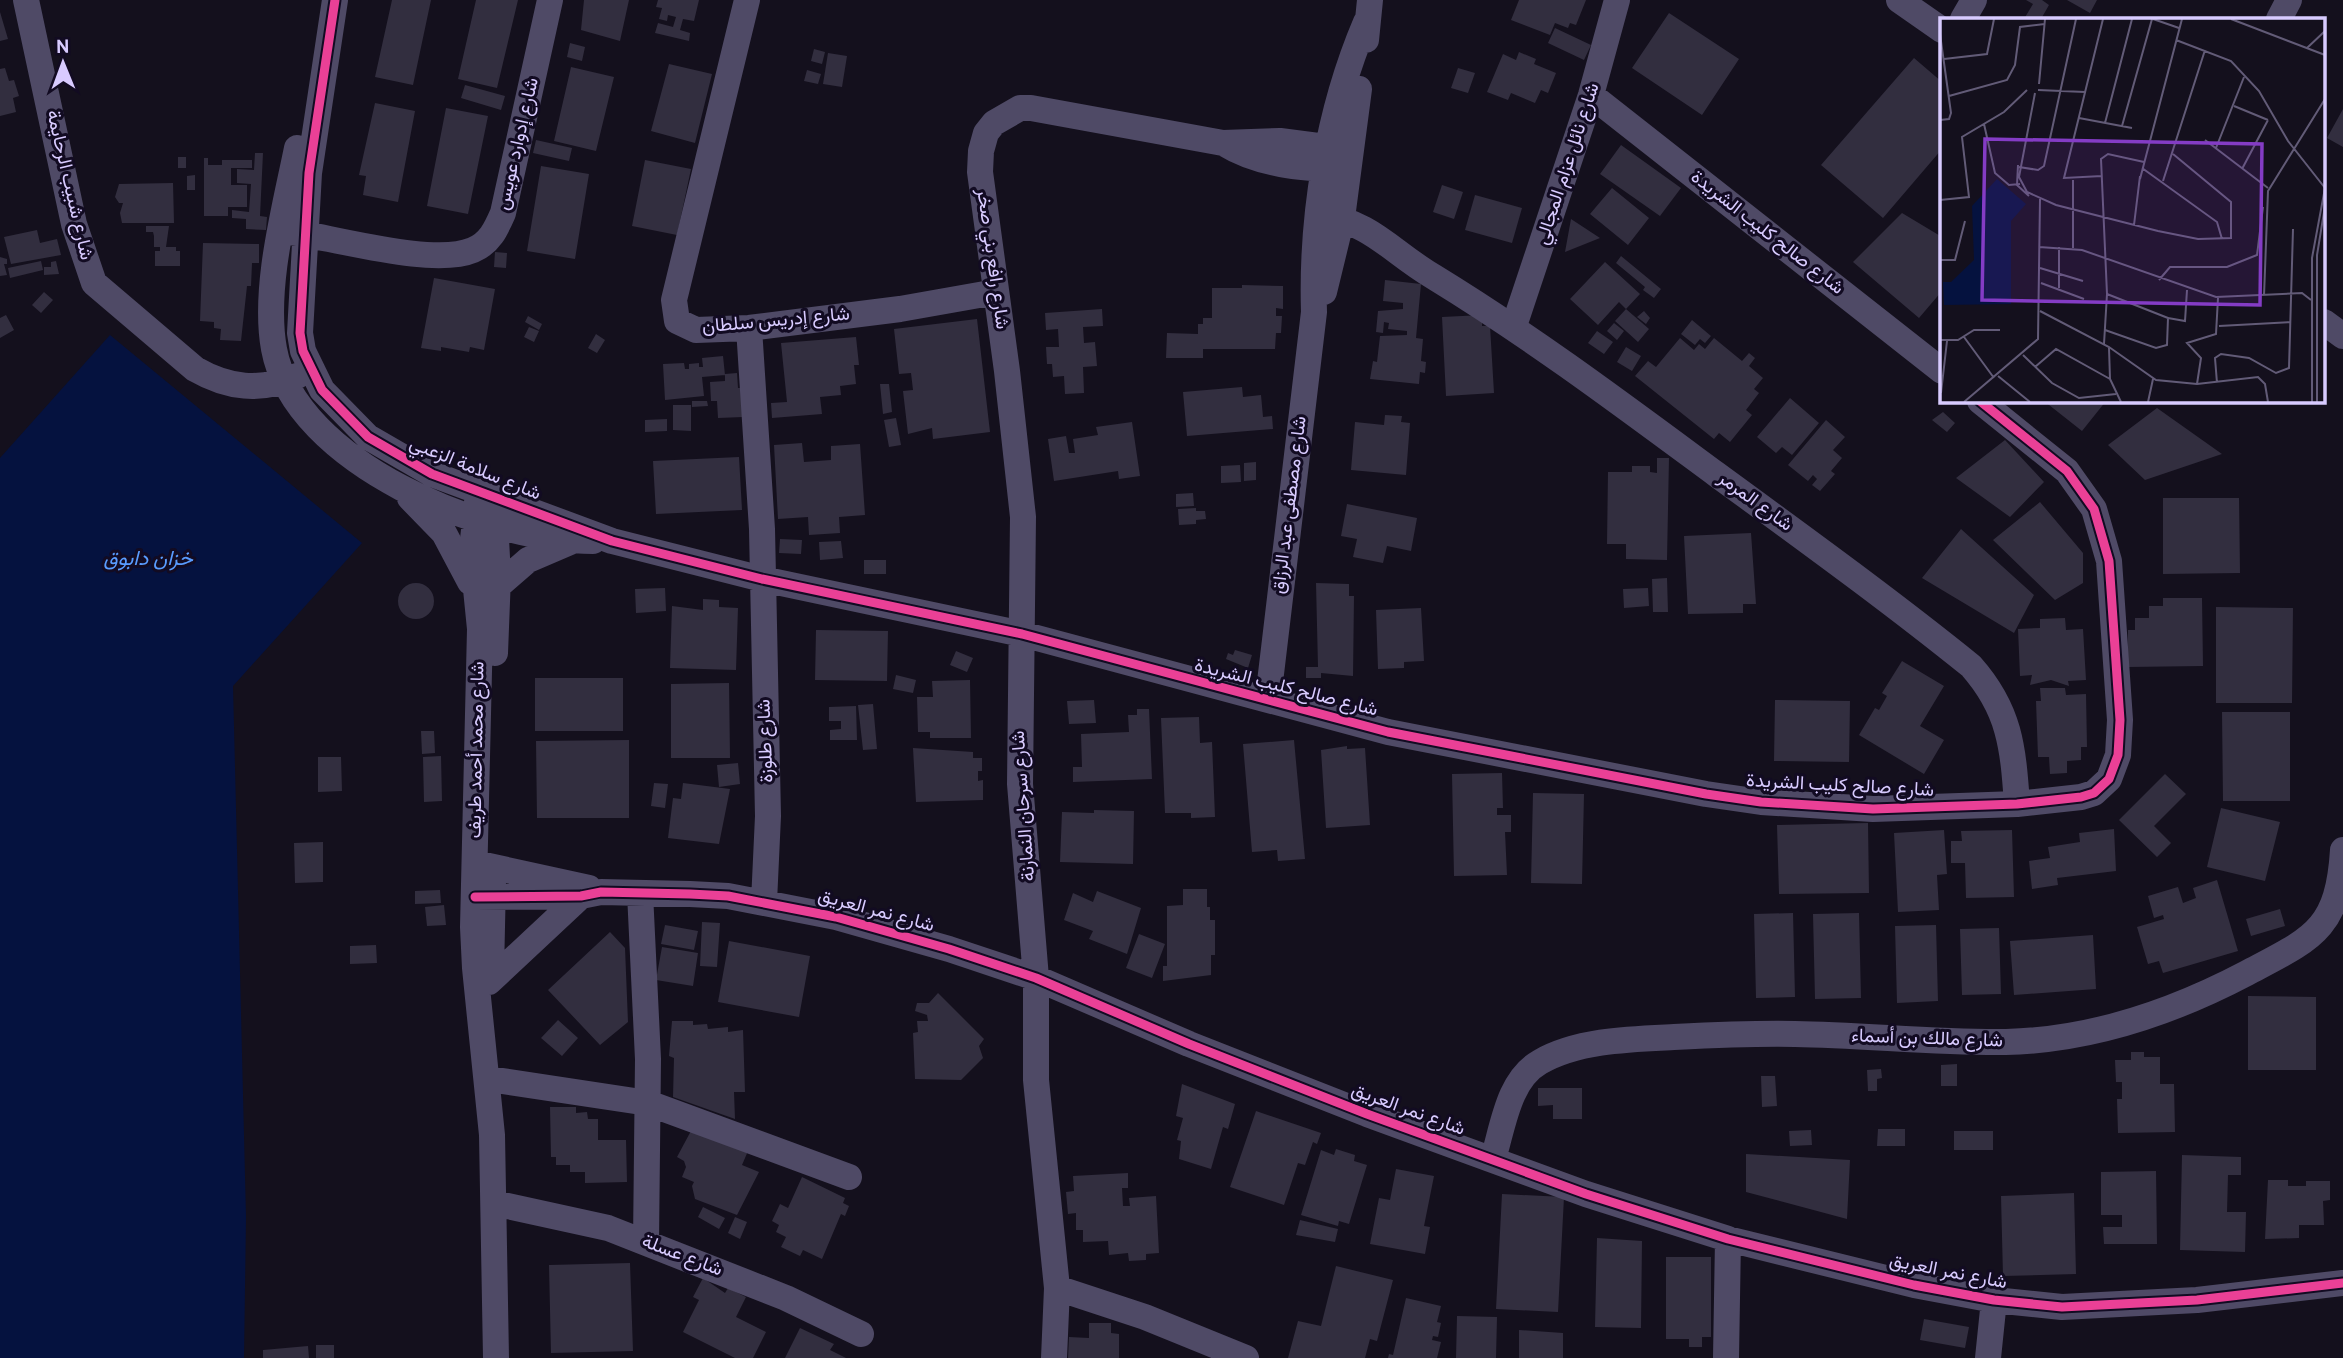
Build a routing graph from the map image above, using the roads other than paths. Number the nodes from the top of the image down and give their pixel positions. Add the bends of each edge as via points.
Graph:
1 (26, 0) edge
2 (335, 0) edge
3 (550, 0) edge
4 (747, 0) edge
5 (1617, 0) edge
6 (1899, 0) edge
7 (1974, 0) edge
8 (2289, 0) edge
9 (1368, 11) edge
10 (1964, 18) edge
11 (2280, 18) edge
12 (1940, 29) edge
13 (1591, 95) junction
14 (1337, 159) junction
15 (1330, 224) junction
16 (293, 232) junction
17 (996, 292) junction
18 (2326, 323) edge
19 (1514, 326) junction
20 (748, 328) junction
21 (2343, 336) edge
22 (1940, 369) edge
23 (311, 370) junction
24 (283, 382) junction
25 (1981, 402) edge
26 (387, 478) junction
27 (488, 510) junction
28 (574, 541) junction
29 (612, 541) junction
30 (761, 579) junction
31 (486, 589) junction
32 (1022, 634) junction
33 (1268, 699) junction
34 (2017, 804) junction
35 (2343, 850) edge
36 (484, 864) junction
37 (591, 894) junction
38 (640, 894) junction
39 (484, 897) junction
40 (764, 902) junction
41 (1036, 978) junction
42 (485, 994) junction
43 (489, 1079) junction
44 (648, 1103) junction
45 (1493, 1159) junction
46 (849, 1177) dead end
47 (494, 1203) junction
48 (1728, 1239) junction
49 (646, 1242) junction
50 (2343, 1283) edge
51 (1057, 1288) junction
52 (1994, 1300) junction
53 (861, 1334) dead end
54 (496, 1358) edge
55 (1054, 1358) edge
56 (1246, 1358) edge
57 (1726, 1358) edge
58 (1988, 1358) edge

1 - 24 street, شارع شبيب الرحايمة via 74,224 94,283 194,369 213,379 251,387
2 - 16 street, شارع سلامة الزعبي via 312,149
3 - 16 street, شارع إدوارد عويس via 503,213 490,239 453,256 428,256
4 - 20 street, شارع إدريس سلطان via 674,313 684,327 695,330
5 - 13 street, شارع نائل عزام المجالي
6 - 12 street
7 - 10 street
8 - 11 street
9 - 14 street, شارع مصطفى عبد الرزاق via 1354,50
13 - 19 street, شارع نائل عزام المجالي
13 - 22 street, شارع صالح كليب الشريدة
14 - 15 street, شارع مصطفى عبد الرزاق
14 - 17 street, شارع رافع بني صخر via 1248,140 1223,143 1044,108 1020,108 1005,114 986,133 981,151 982,199
15 - 19 street, شارع المرمر via 1409,262
15 - 33 street, شارع مصطفى عبد الرزاق via 1314,312
16 - 23 street, شارع سلامة الزعبي via 300,333
16 - 24 street, شارع سلامة الزعبي via 273,326
17 - 20 street, شارع إدريس سلطان
17 - 32 street, شارع رافع بني صخر via 1023,517
18 - 21 street
19 - 34 street, شارع المرمر via 1971,666 2003,712
20 - 30 street, شارع طلوزة via 762,529
23 - 24 street, شارع شبيب الرحايمة
23 - 27 street, شارع سلامة الزعبي via 335,406 368,437
24 - 26 street, شارع سلامة الزعبي via 316,428
25 - 34 street, شارع صالح كليب الشريدة via 2067,471 2085,492 2109,561 2120,720 2114,769 2094,793 2064,801
26 - 27 street, شارع سلامة الزعبي
26 - 31 street via 444,533
27 - 28 street, شارع سلامة الزعبي
27 - 29 street, شارع سلامة الزعبي
27 - 31 street, شارع محمد أحمد طريف
28 - 29 street, شارع سلامة الزعبي
28 - 31 street via 528,560
29 - 30 street, شارع سلامة الزعبي
30 - 32 street, شارع سلامة الزعبي
30 - 40 street, شارع طلوزة via 768,816
31 - 36 street, شارع محمد أحمد طريف via 491,767
32 - 33 street, شارع صالح كليب الشريدة
32 - 41 street, شارع سرحان النمارنة via 1020,784
33 - 34 street, شارع صالح كليب الشريدة via 1412,737 1761,802 1873,809
35 - 45 street, شارع مالك بن أسماء via 2338,898 2311,936 2163,1013 2061,1037 2007,1042 1795,1034 1641,1039 1580,1047 1539,1062 1519,1081
36 - 37 street, شارع نمر العريق via 580,884
36 - 39 street, شارع محمد أحمد طريف
37 - 38 street, شارع نمر العريق
37 - 39 street, شارع نمر العريق
37 - 42 street
38 - 40 street, شارع نمر العريق via 728,896
38 - 44 street
39 - 42 street, شارع محمد أحمد طريف via 474,968
40 - 41 street, شارع نمر العريق via 836,917
41 - 45 street, شارع نمر العريق via 1202,1049
41 - 51 street, شارع سرحان النمارنة via 1036,1080
42 - 43 street, شارع محمد أحمد طريف
43 - 44 street
43 - 47 street, شارع محمد أحمد طريف
44 - 46 street
44 - 49 street
45 - 48 street, شارع نمر العريق
47 - 49 street, شارع عسلة via 559,1215
47 - 54 street, شارع محمد أحمد طريف
48 - 52 street, شارع نمر العريق
48 - 57 street
49 - 53 street, شارع عسلة via 786,1298
50 - 52 street, شارع نمر العريق via 2127,1305 2062,1307
51 - 55 street, شارع سرحان النمارنة
51 - 56 street
52 - 58 street

